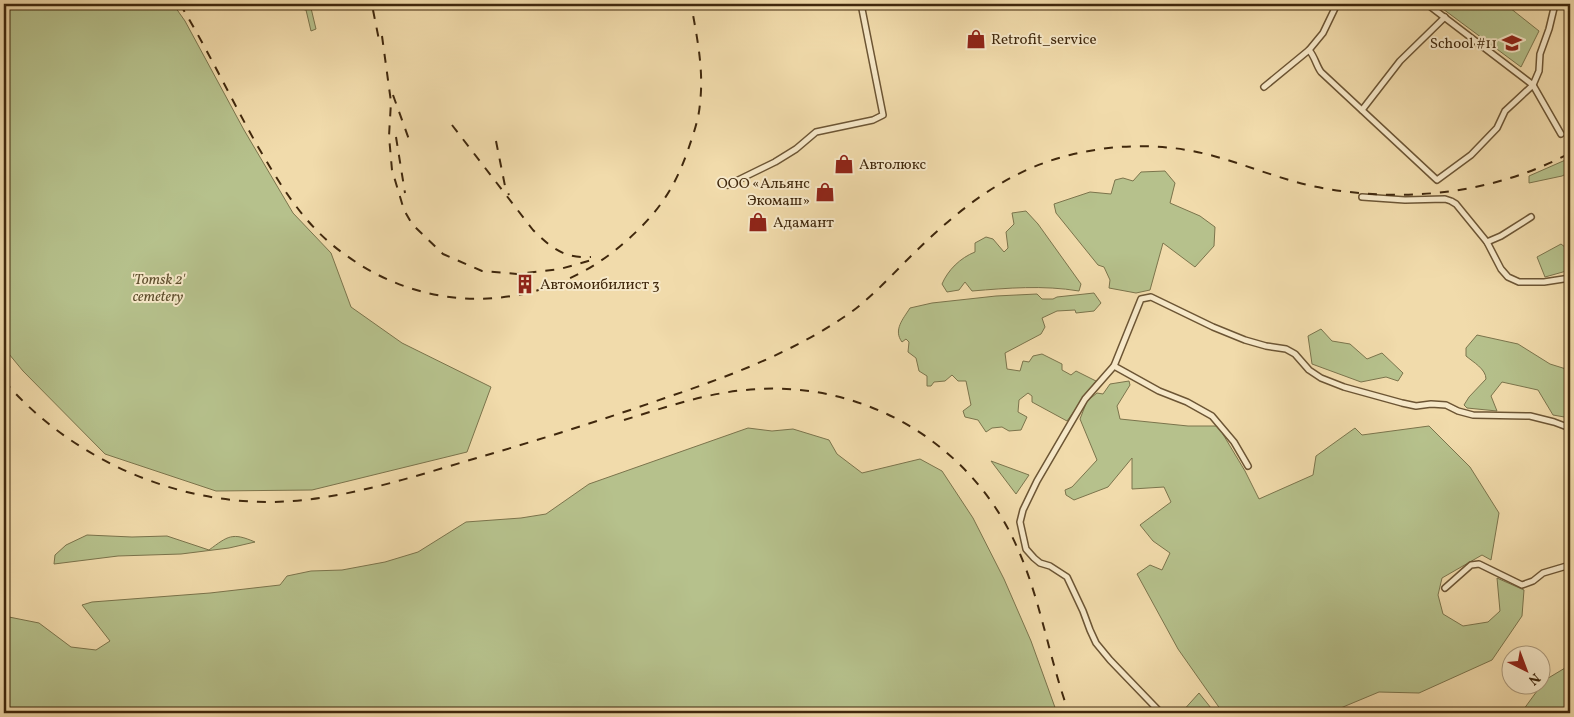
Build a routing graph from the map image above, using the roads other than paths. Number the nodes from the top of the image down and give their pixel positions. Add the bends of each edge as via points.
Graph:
1 (861, 4) edge
2 (1337, 4) edge
3 (1427, 4) edge
4 (1555, 4) edge
5 (1445, 17) junction
6 (1309, 50) junction
7 (1533, 85) junction
8 (1264, 87) dead end
9 (1362, 110) junction
10 (1561, 134) dead end
11 (728, 185) dead end
12 (1362, 197) dead end
13 (1531, 217) dead end
14 (1486, 242) junction
15 (1570, 278) edge
16 (1114, 366) junction
17 (1570, 428) edge
18 (1248, 466) dead end
19 (1570, 565) edge
20 (1445, 588) dead end
21 (1161, 713) edge

1 - 11 street via 883,115 816,132 776,162
2 - 6 street via 1323,33
3 - 5 street
4 - 7 street
5 - 7 street
5 - 9 street via 1400,61
6 - 8 street
6 - 9 street via 1321,72
7 - 9 street via 1505,111 1497,128 1471,155 1437,180
7 - 10 street
12 - 14 street via 1451,201
13 - 14 street
14 - 15 street via 1501,269 1518,282
16 - 17 street via 1140,299 1150,297 1245,340 1286,349 1321,378 1344,387 1416,406 1446,405 1473,415 1530,416
16 - 18 street via 1159,392 1212,416 1234,442
16 - 21 street via 1085,399 1037,481 1020,522 1026,549 1034,558 1067,577 1096,643
19 - 20 street via 1543,573 1522,585 1475,564

